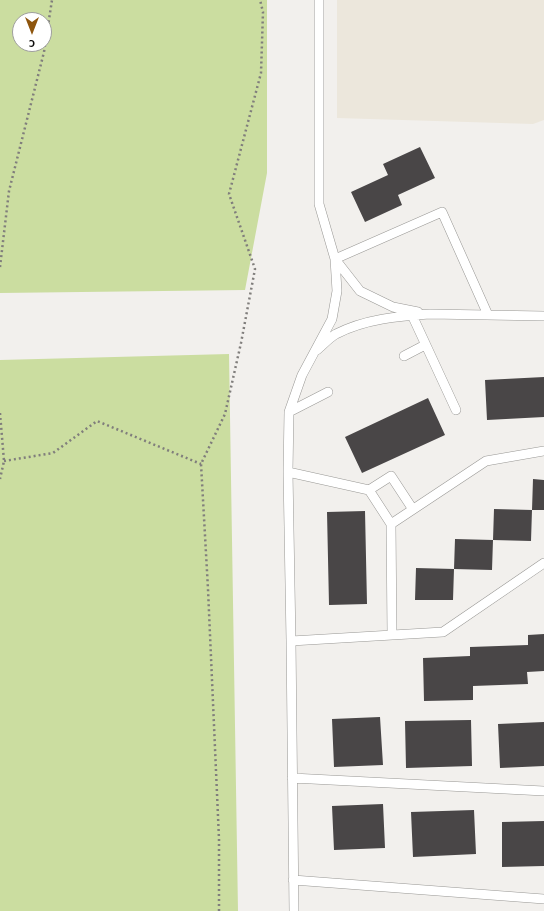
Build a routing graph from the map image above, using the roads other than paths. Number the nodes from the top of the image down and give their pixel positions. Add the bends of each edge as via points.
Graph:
1 (319, 0) edge
2 (335, 259) junction
3 (430, 314) junction
4 (412, 315) junction
5 (488, 315) junction
6 (544, 316) edge
7 (425, 345) junction
8 (313, 353) junction
9 (404, 356) dead end
10 (328, 392) dead end
11 (456, 410) dead end
12 (289, 412) junction
13 (544, 451) edge
14 (288, 472) junction
15 (369, 490) junction
16 (412, 508) junction
17 (391, 524) junction
18 (544, 563) edge
19 (392, 635) junction
20 (291, 640) junction
21 (292, 778) junction
22 (544, 791) edge
23 (292, 880) junction
24 (544, 899) edge
25 (294, 911) edge

1 - 2 lane via 319,204
2 - 3 lane via 360,291 393,307
2 - 5 lane via 442,212
2 - 8 lane via 337,290 332,319
3 - 4 lane
3 - 5 lane
4 - 7 lane
4 - 8 lane via 371,321 336,334
5 - 6 lane
7 - 9 lane
7 - 11 lane
8 - 12 lane
10 - 12 lane
12 - 14 lane
13 - 16 lane via 486,460
14 - 15 lane
14 - 20 lane
15 - 16 lane via 391,476
15 - 17 lane
16 - 17 lane
17 - 19 lane
18 - 19 lane via 443,632
19 - 20 lane
20 - 21 lane
21 - 22 lane
21 - 23 lane
23 - 24 lane
23 - 25 lane

